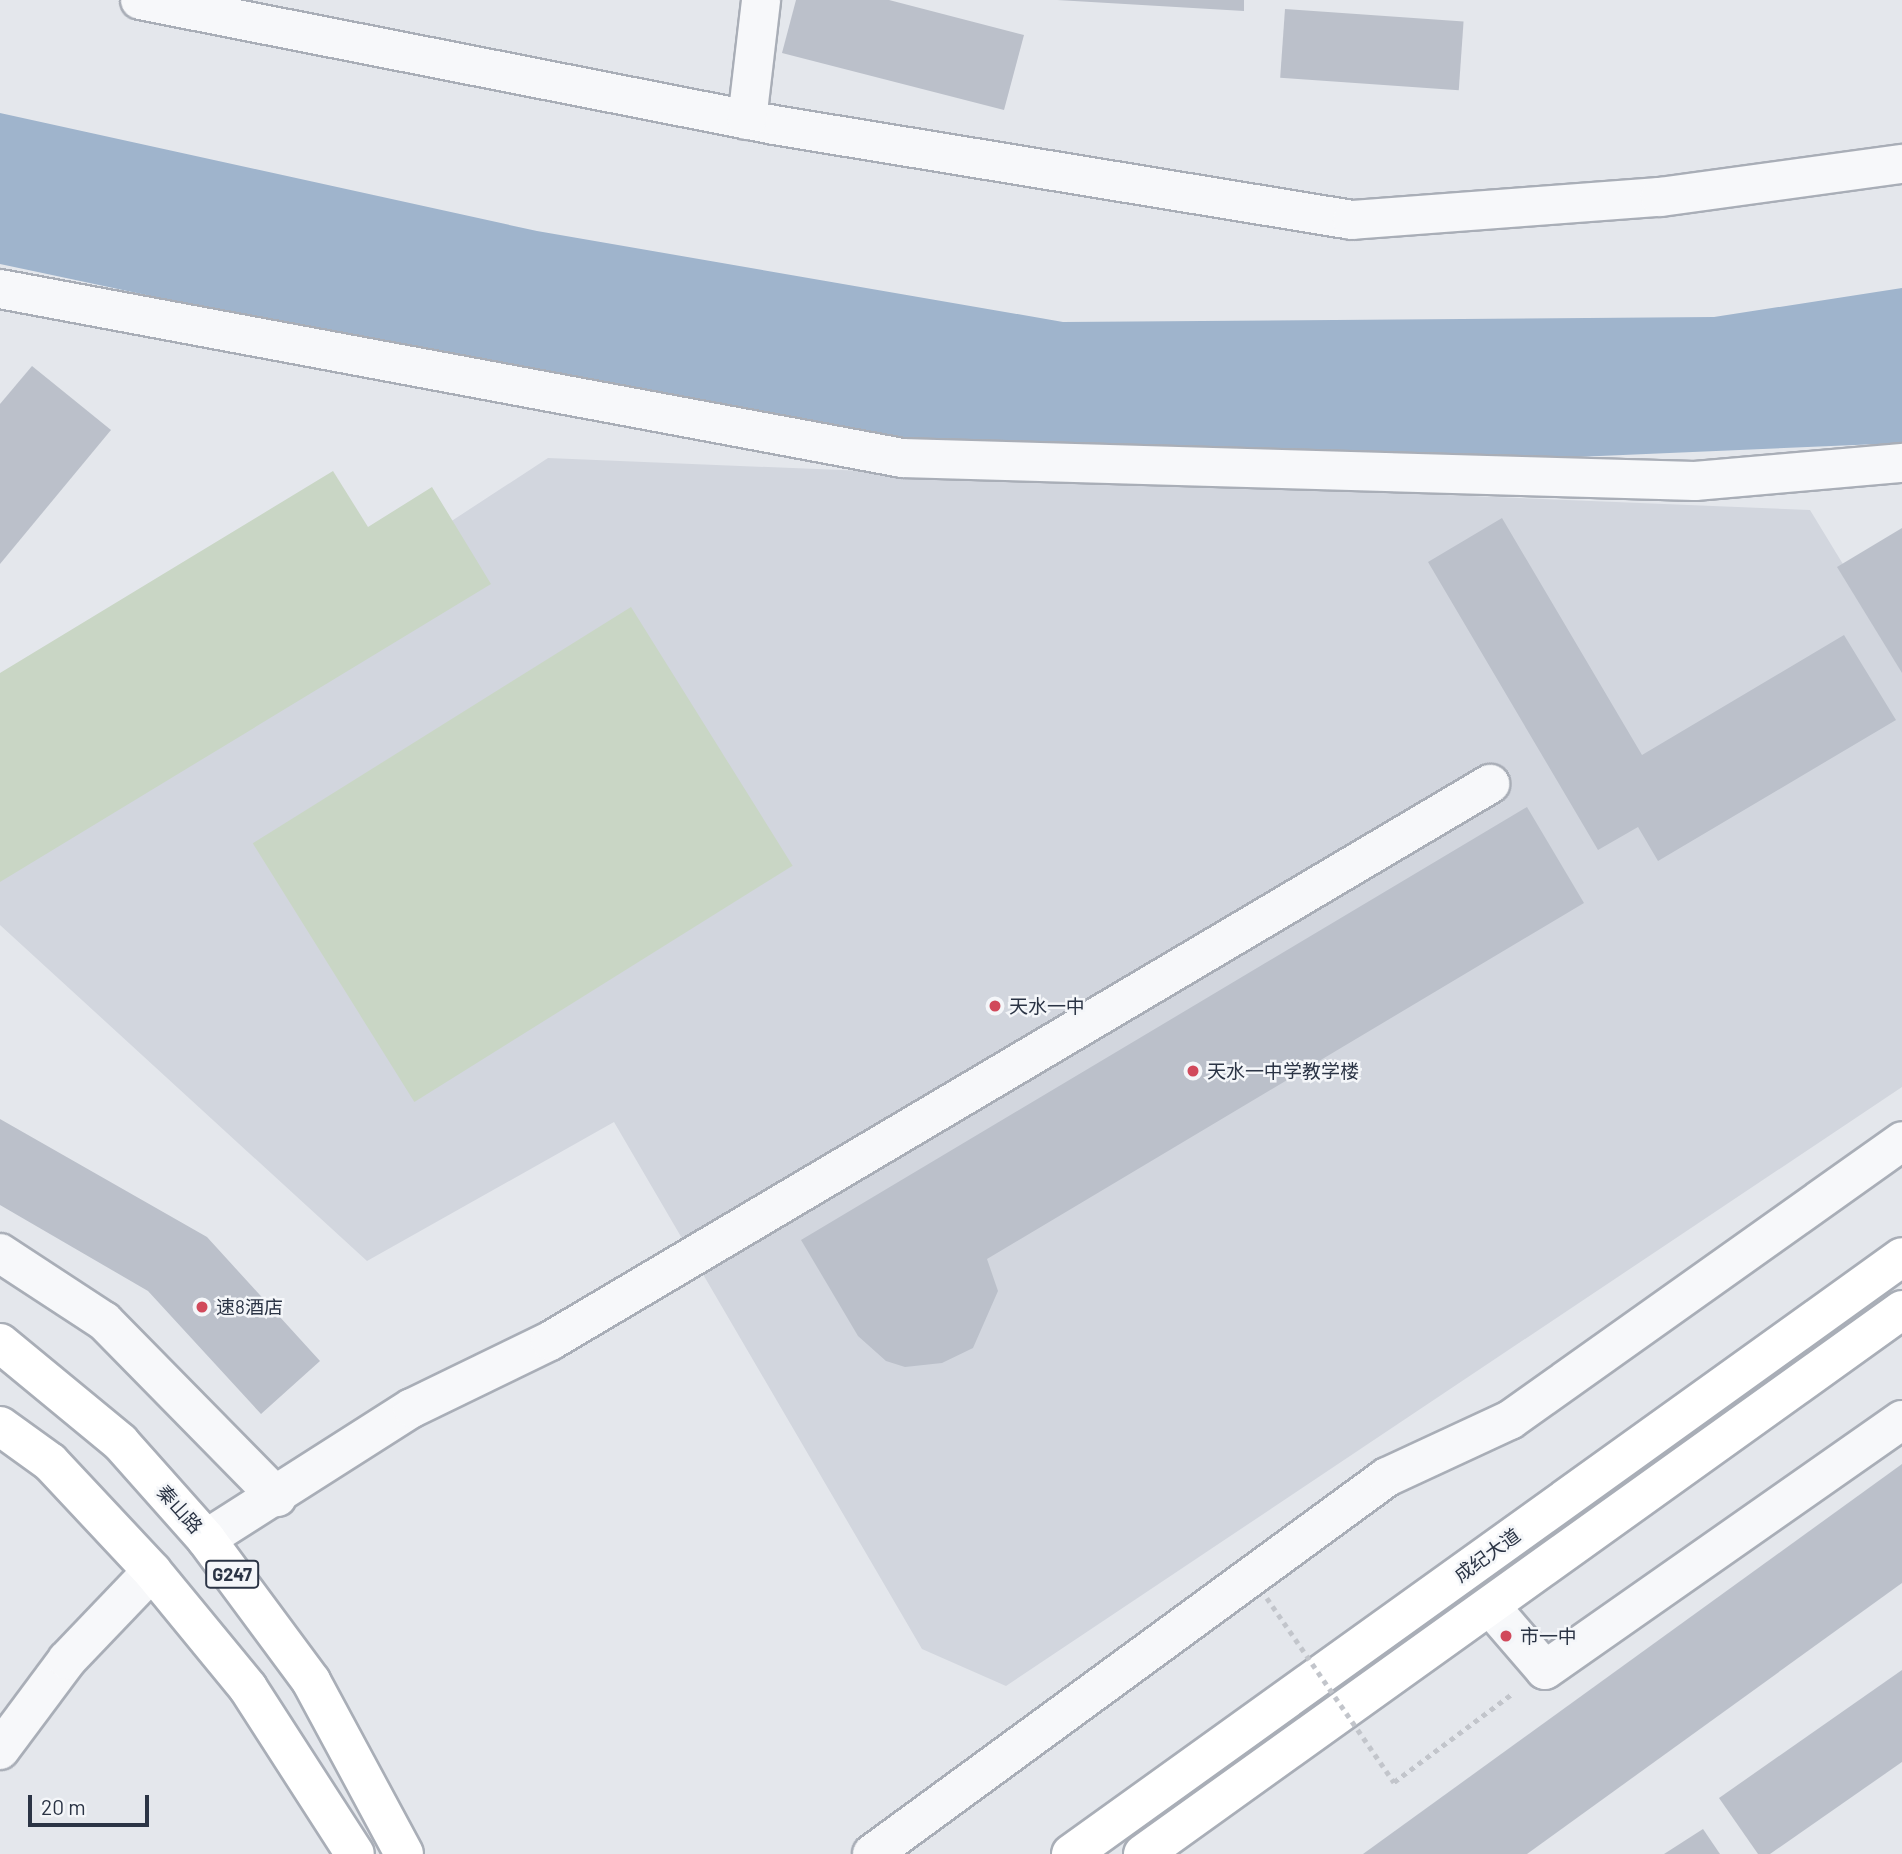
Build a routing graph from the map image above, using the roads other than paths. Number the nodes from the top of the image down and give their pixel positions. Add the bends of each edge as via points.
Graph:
1 (140, 0) edge
2 (761, 0) edge
3 (222, 8) edge
4 (747, 120) junction
5 (1902, 164) edge
6 (0, 289) edge
7 (1902, 463) edge
8 (1490, 784) dead end
9 (1902, 1141) edge
10 (0, 1253) edge
11 (1902, 1257) edge
12 (1902, 1310) edge
13 (0, 1343) edge
14 (1902, 1420) edge
15 (0, 1426) edge
16 (277, 1497) junction
17 (206, 1539) junction
18 (152, 1572) junction
19 (1490, 1606) junction
20 (0, 1750) edge
21 (355, 1854) edge
22 (404, 1854) edge
23 (872, 1854) edge
24 (1071, 1854) edge
25 (1143, 1854) edge

1 - 3 street
2 - 4 street
3 - 4 street
4 - 5 street via 1352,220 1660,197
6 - 7 street via 902,458 1695,481
8 - 16 street via 550,1341 412,1408
9 - 23 street via 1510,1420 1387,1477
10 - 16 street via 104,1321
11 - 24 main road, 成纪大道
12 - 19 main road
13 - 17 main road, 秦山路 / G247 via 120,1441
14 - 19 street via 1545,1670
15 - 18 main road via 50,1462
16 - 17 street
17 - 22 main road, 秦山路 / G247 via 311,1681
18 - 20 street via 67,1660
18 - 21 main road via 248,1688
19 - 25 main road

